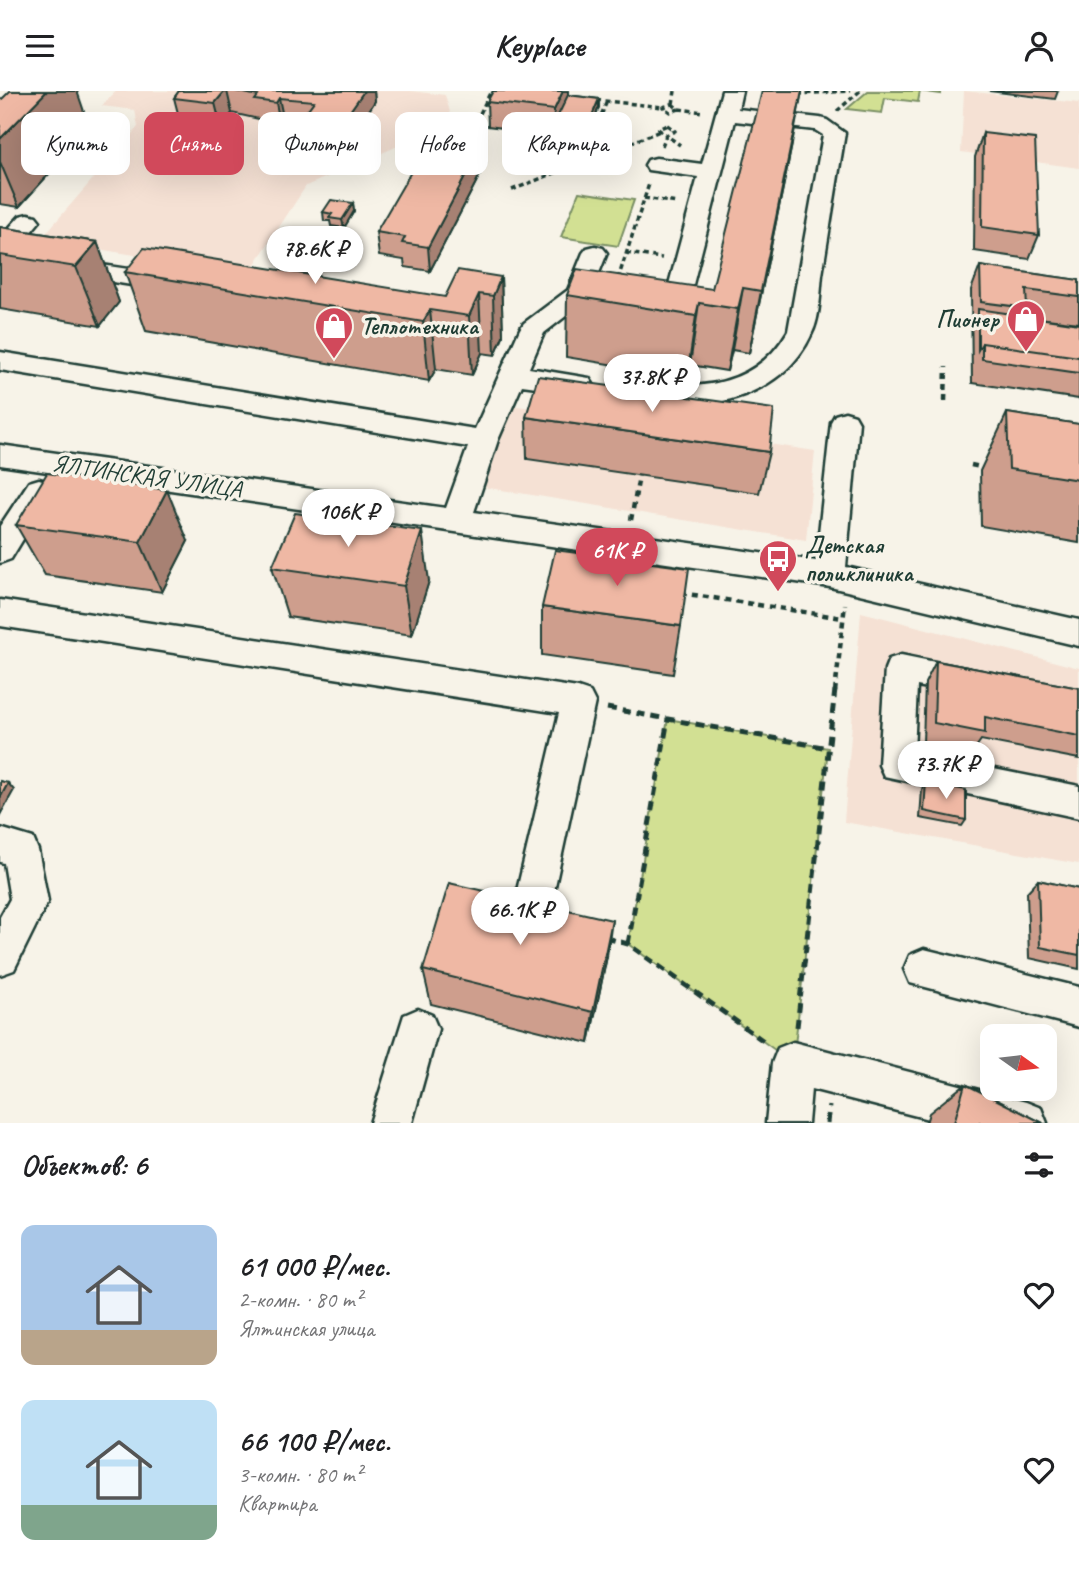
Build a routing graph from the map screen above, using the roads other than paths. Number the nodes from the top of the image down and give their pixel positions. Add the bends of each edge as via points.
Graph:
1 (729, 103) edge
2 (656, 165) road end
3 (711, 172) junction
4 (13, 222) edge
5 (595, 253) dead end
6 (0, 255) edge
7 (192, 287) edge
8 (579, 294) junction
9 (507, 325) dead end
10 (533, 329) junction
11 (0, 361) edge
12 (513, 375) junction
13 (845, 422) dead end
14 (484, 440) junction
15 (0, 455) edge
16 (57, 462) junction
17 (456, 521) junction
18 (0, 551) edge
19 (839, 576) junction
20 (0, 613) edge
21 (1079, 633) edge
22 (997, 687) edge
23 (1079, 802) edge
24 (0, 845) edge
25 (524, 937) edge
26 (0, 956) edge
27 (924, 969) dead end
28 (1079, 1007) edge
29 (418, 1030) dead end
30 (391, 1123) edge
31 (787, 1123) edge
32 (1026, 1123) edge

1 - 3 street
1 - 12 street via 820,124 834,133 801,331 784,358 736,389 680,397
2 - 3 street
3 - 8 street via 675,308
4 - 6 street
5 - 8 street
6 - 7 street
8 - 10 street
9 - 10 street
10 - 12 street
11 - 14 street
12 - 14 street
13 - 19 street
14 - 17 street
15 - 16 street, ЯЛТИНСКАЯ УЛИЦА
16 - 17 street, ЯЛТИНСКАЯ УЛИЦА
16 - 18 street
17 - 19 street, ЯЛТИНСКАЯ УЛИЦА
19 - 21 street, ЯЛТИНСКАЯ УЛИЦА
20 - 25 street via 578,702
22 - 23 street via 901,669 896,765
24 - 26 street via 20,850 29,901
27 - 28 street
29 - 30 street
31 - 32 street via 793,1063

